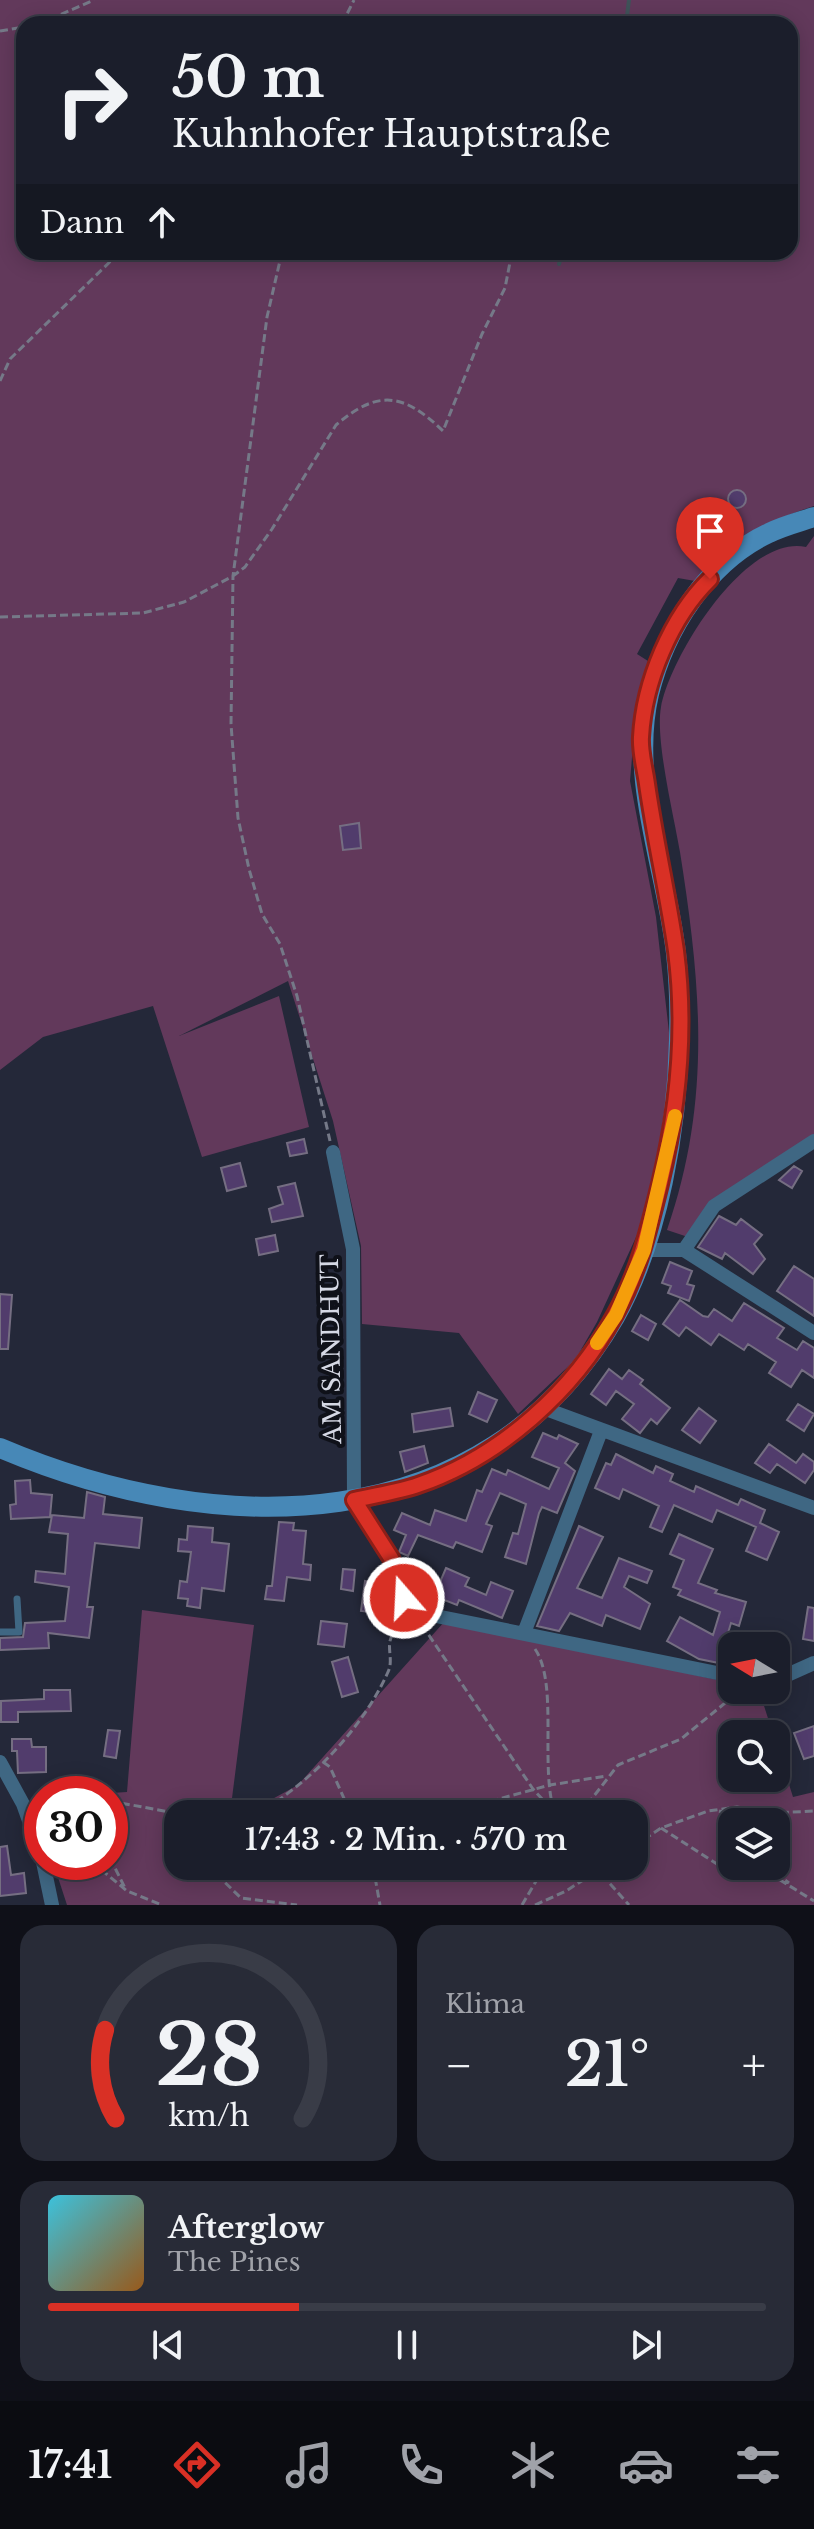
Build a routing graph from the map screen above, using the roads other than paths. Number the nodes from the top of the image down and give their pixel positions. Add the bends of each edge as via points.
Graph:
1 (814, 517) edge
2 (814, 1141) edge
3 (333, 1152) road end
4 (644, 1250) junction
5 (684, 1250) junction
6 (814, 1333) edge
7 (543, 1408) junction
8 (601, 1431) junction
9 (0, 1448) edge
10 (354, 1500) junction
11 (814, 1508) edge
12 (17, 1599) dead end
13 (0, 1632) edge
14 (524, 1633) junction
15 (814, 1663) edge
16 (718, 1673) edge
17 (790, 1674) edge
18 (0, 1762) edge
19 (24, 1807) edge
20 (46, 1880) edge
21 (52, 1905) edge

1 - 4 street via 767,534 692,596 666,644 650,690 641,738 676,952 679,1037 674,1125
2 - 5 street via 714,1206
3 - 10 street, AM SANDHUT via 353,1249
4 - 5 street
4 - 7 street via 616,1315
5 - 6 street
7 - 8 street
7 - 10 street via 508,1438 462,1466 417,1486
8 - 11 street
8 - 14 street
9 - 10 street via 118,1487 173,1499 287,1508
10 - 14 street via 391,1558 404,1598 436,1616
12 - 13 lane via 19,1632
14 - 16 street
15 - 17 street
18 - 19 street
20 - 21 street

